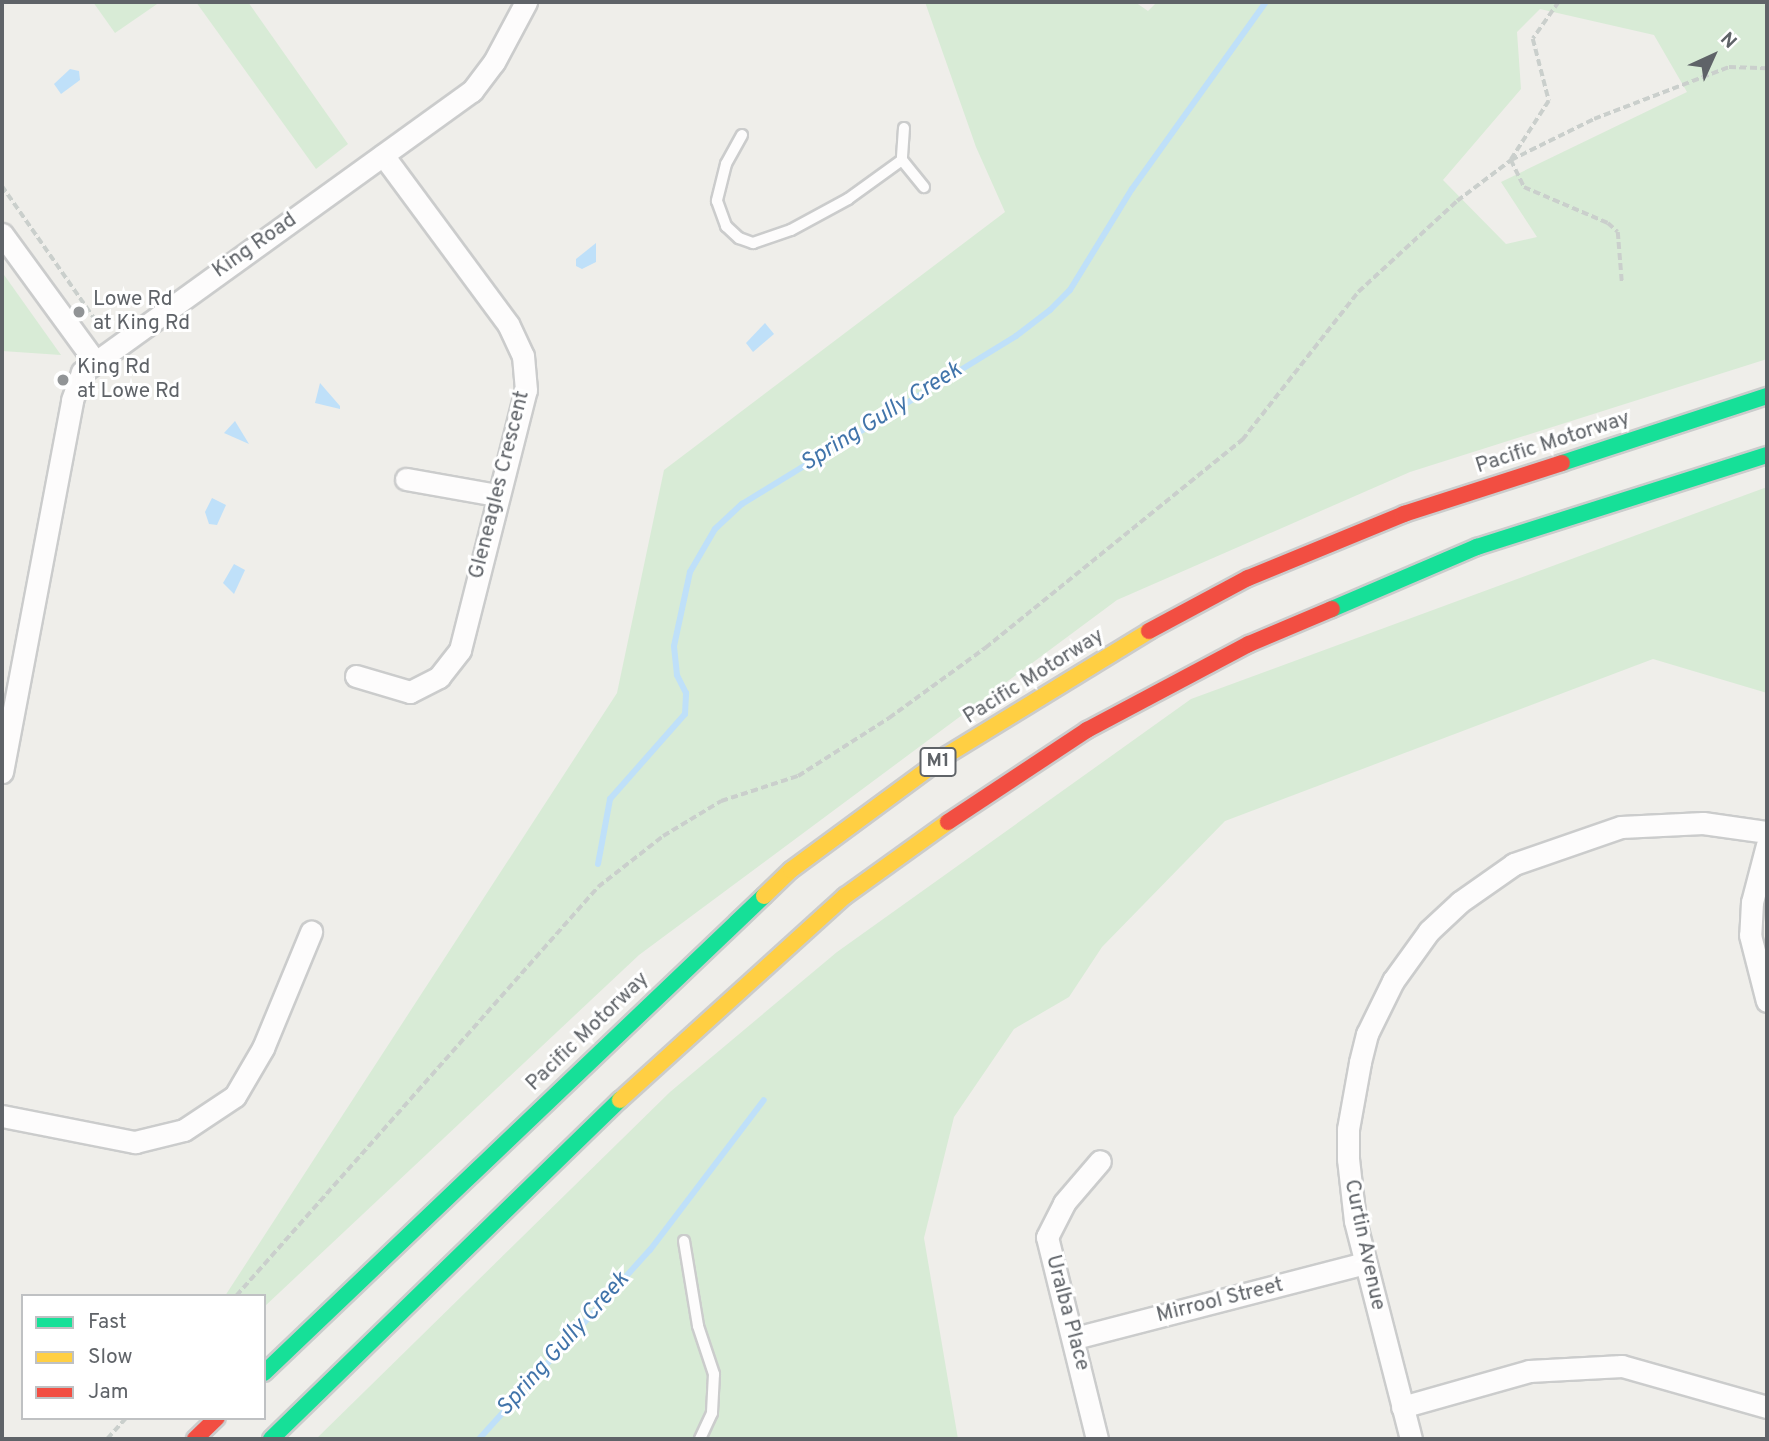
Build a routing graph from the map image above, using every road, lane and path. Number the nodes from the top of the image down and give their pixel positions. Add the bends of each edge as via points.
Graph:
1 (526, 2) edge
2 (1559, 2) edge
3 (1767, 68) edge
4 (904, 128) dead end
5 (742, 135) dead end
6 (383, 155) junction
7 (902, 160) junction
8 (1511, 160) junction
9 (2, 186) edge
10 (924, 187) dead end
11 (2, 234) edge
12 (1622, 282) dead end
13 (97, 322) dead end
14 (94, 360) junction
15 (1767, 396) edge
16 (1767, 455) edge
17 (406, 479) dead end
18 (497, 495) junction
19 (356, 676) dead end
20 (2, 772) edge
21 (1767, 832) edge
22 (1767, 845) edge
23 (311, 932) dead end
24 (1767, 1001) edge
25 (2, 1116) edge
26 (1100, 1161) dead end
27 (684, 1241) dead end
28 (1364, 1263) junction
29 (238, 1294) edge
30 (1075, 1338) junction
31 (266, 1371) edge
32 (1402, 1407) junction
33 (1767, 1408) edge
34 (124, 1420) edge
35 (215, 1420) edge
36 (107, 1439) edge
37 (195, 1439) edge
38 (271, 1439) edge
39 (700, 1439) edge
40 (1097, 1439) edge
41 (1411, 1439) edge

1 - 6 street, King Road via 494,62 472,91
2 - 8 path via 1533,39 1549,101
3 - 8 path via 1729,67 1594,120
4 - 7 lane
5 - 7 lane via 726,164 717,201 726,226 738,238 753,243 791,230 848,199
6 - 14 street, King Road
6 - 18 street, Gleneagles Crescent via 508,324 523,356 526,390
7 - 10 lane
8 - 12 path via 1524,187 1608,223 1618,232
8 - 29 path via 1457,201 1358,292 1242,440 985,648 889,718 798,776 721,800 663,836 598,887
9 - 13 path
11 - 14 street
14 - 20 street, King Road via 75,385
15 - 31 highway, Pacific Motorway / M1 via 1404,514 1248,579 1133,640 947,755 791,870
16 - 38 highway, M1 via 1477,547 1249,644 1087,730 968,807 845,896 631,1090
17 - 18 street
18 - 19 street, Gleneagles Crescent via 460,650 439,677 410,692
21 - 28 street, Curtin Avenue via 1703,823 1621,827 1514,864 1460,902 1429,931 1393,981 1367,1034 1353,1094 1348,1159
22 - 24 street via 1752,902 1750,935
23 - 25 street via 264,1048 235,1096 184,1130 135,1142
26 - 30 street, Uralba Place via 1064,1203 1047,1237
27 - 39 lane via 698,1326 714,1374 712,1413
28 - 30 street, Mirrool Street
28 - 32 street, Curtin Avenue
30 - 40 street, Uralba Place
32 - 33 street via 1529,1371 1622,1366
32 - 41 street, Curtin Avenue
34 - 36 path
35 - 37 highway

